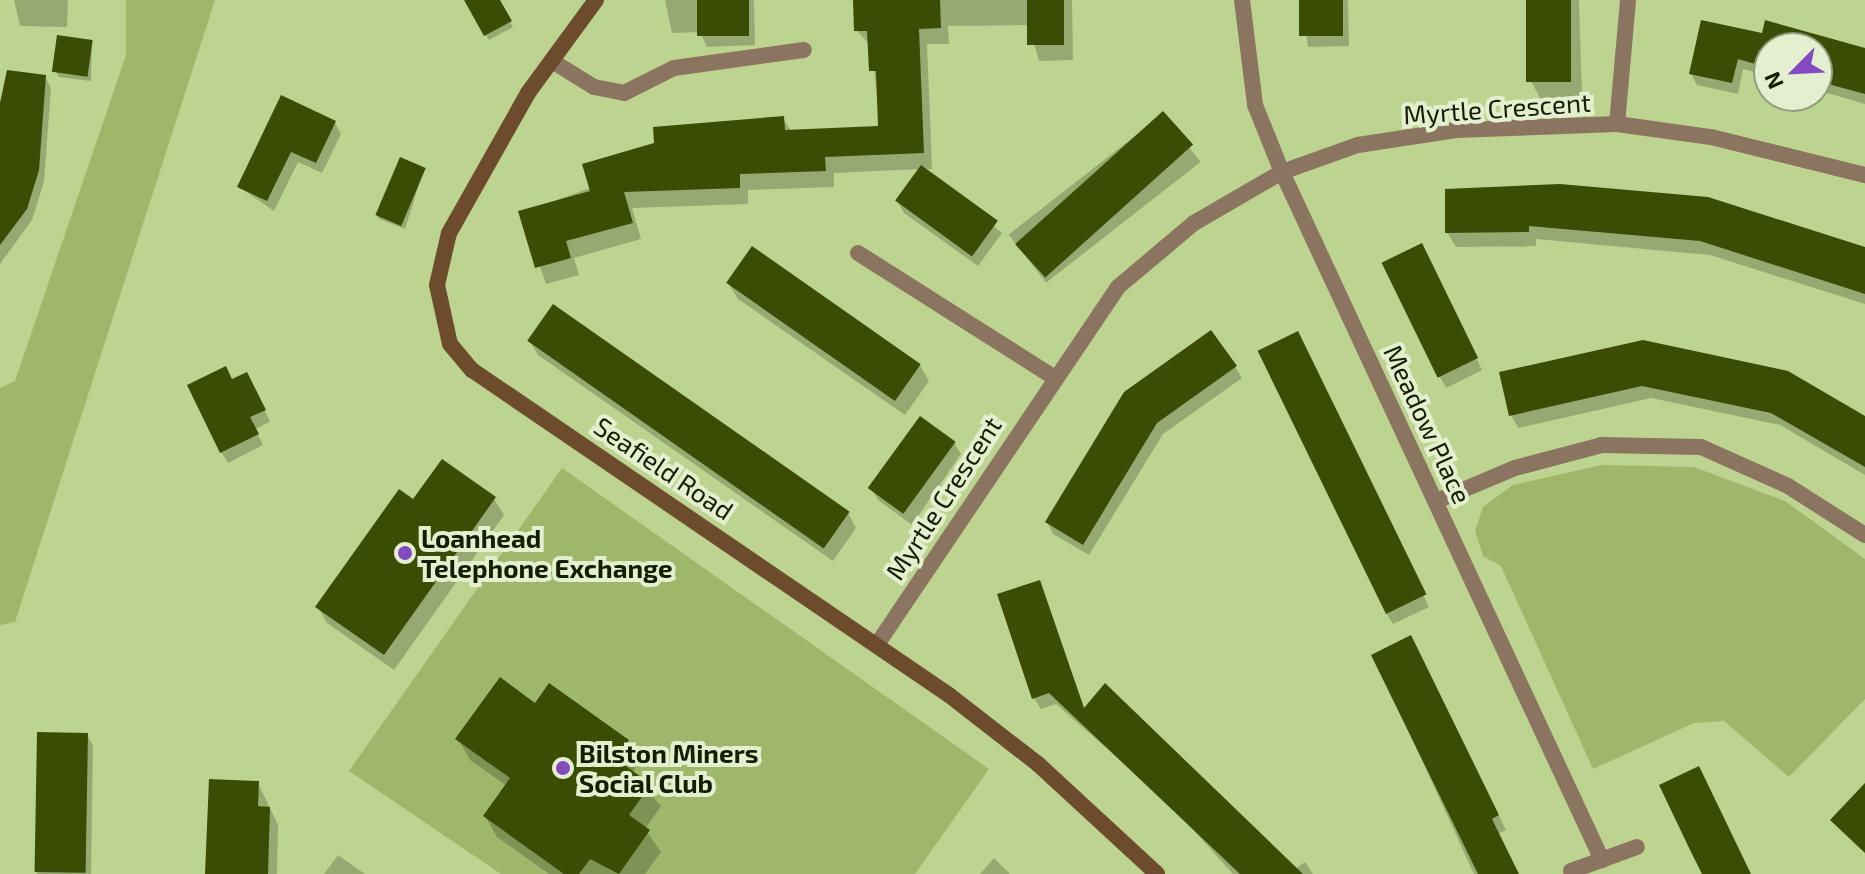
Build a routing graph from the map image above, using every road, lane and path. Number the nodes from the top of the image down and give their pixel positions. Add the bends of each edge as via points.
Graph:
1 (596, 0) edge
2 (1242, 0) edge
3 (1628, 0) edge
4 (804, 50) dead end
5 (552, 61) junction
6 (1617, 124) junction
7 (1282, 172) junction
8 (1865, 175) edge
9 (858, 253) dead end
10 (1052, 376) junction
11 (1439, 500) junction
12 (1865, 535) edge
13 (878, 643) junction
14 (1637, 847) dead end
15 (1602, 860) junction
16 (1571, 871) dead end
17 (1157, 874) edge

1 - 5 street, Seafield Road
2 - 7 street, Meadow Place via 1255,105
3 - 6 street
4 - 5 street via 674,68 624,93 594,87
5 - 13 street, Seafield Road via 449,233 437,285 450,344 472,370
6 - 7 street, Myrtle Crescent via 1442,132 1358,145
6 - 8 street, Myrtle Crescent via 1711,137
7 - 10 street, Myrtle Crescent via 1194,223 1118,287
7 - 11 street, Meadow Place
9 - 10 street
10 - 13 street, Myrtle Crescent
11 - 12 street via 1515,468 1602,445 1701,447 1788,486
11 - 15 street, Meadow Place
13 - 17 street, Seafield Road via 1038,764
14 - 15 street
15 - 16 street

